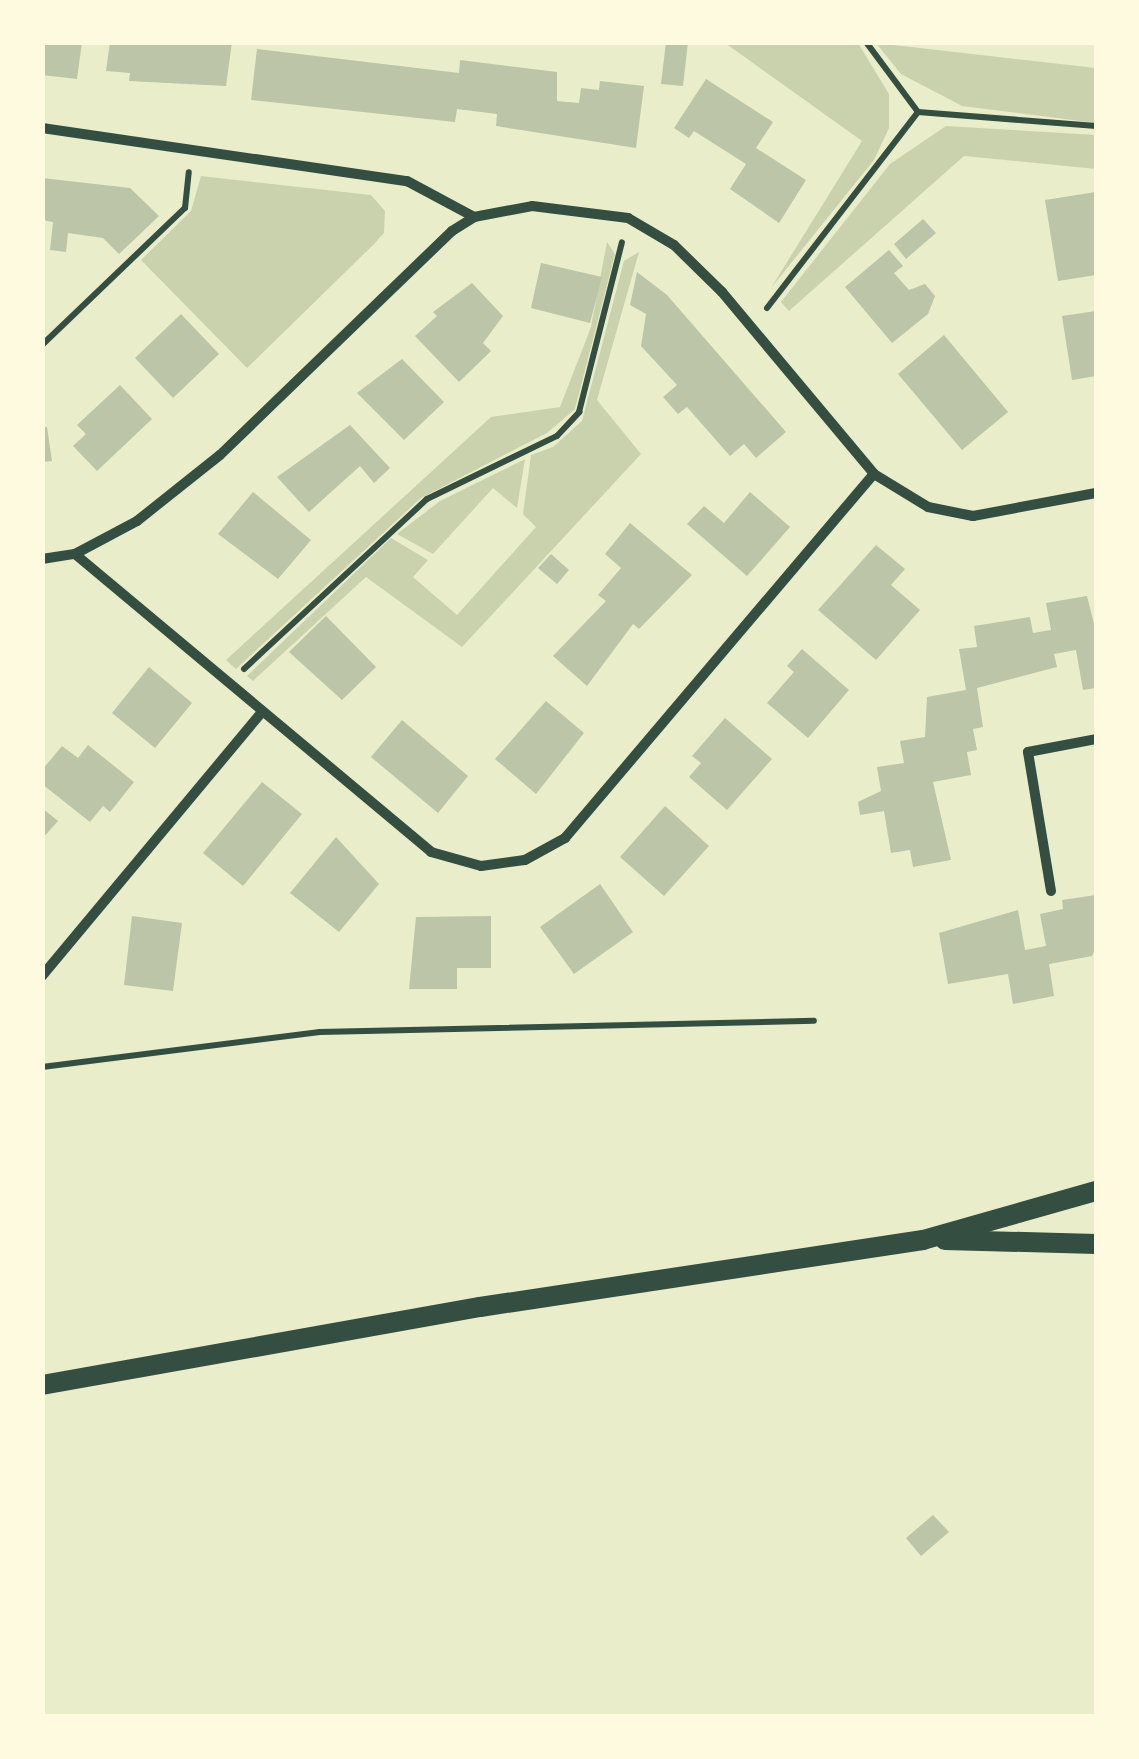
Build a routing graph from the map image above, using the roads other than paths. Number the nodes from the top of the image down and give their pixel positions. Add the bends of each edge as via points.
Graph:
1 (42, 128) edge
2 (474, 217) junction
3 (874, 474) junction
4 (1096, 493) edge
5 (74, 554) junction
6 (42, 559) edge
7 (262, 712) junction
8 (1096, 739) edge
9 (1050, 891) dead end
10 (42, 976) edge
11 (1096, 1191) edge
12 (923, 1240) junction
13 (1096, 1244) edge
14 (42, 1384) edge

1 - 2 street via 407,181
2 - 3 street via 532,206 628,218 674,245
2 - 5 street via 422,254 220,455 137,521
3 - 4 street via 928,508 973,516
3 - 7 street via 565,838 525,860 481,866 430,852
5 - 6 street
5 - 7 street
7 - 10 street
8 - 9 street via 1028,752
11 - 12 main road
12 - 13 main road
12 - 14 main road via 480,1307

